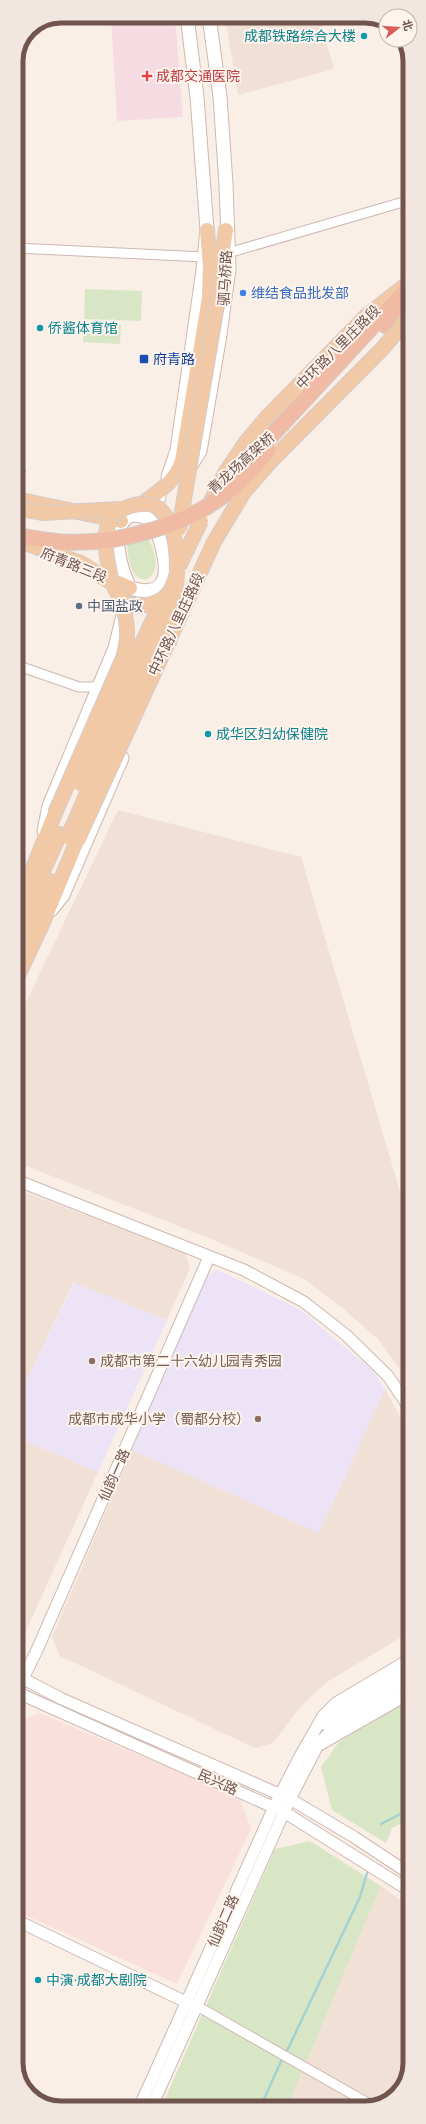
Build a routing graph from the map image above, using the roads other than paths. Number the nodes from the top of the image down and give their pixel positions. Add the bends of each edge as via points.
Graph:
1 (188, 23) edge
2 (210, 23) edge
3 (403, 202) edge
4 (207, 230) joint
5 (226, 230) junction
6 (23, 249) edge
7 (228, 253) junction
8 (212, 264) junction
9 (403, 287) edge
10 (403, 294) edge
11 (403, 310) edge
12 (403, 324) edge
13 (23, 500) edge
14 (23, 509) edge
15 (131, 513) junction
16 (23, 528) edge
17 (23, 536) edge
18 (23, 542) edge
19 (23, 545) edge
20 (176, 547) junction
21 (172, 570) junction
22 (112, 583) junction
23 (125, 593) junction
24 (23, 668) edge
25 (99, 687) junction
26 (68, 837) junction
27 (40, 850) junction
28 (23, 892) edge
29 (23, 917) edge
30 (44, 920) junction
31 (23, 945) edge
32 (23, 965) edge
33 (23, 1183) edge
34 (209, 1257) junction
35 (403, 1398) edge
36 (403, 1663) edge
37 (23, 1670) edge
38 (403, 1675) edge
39 (23, 1679) edge
40 (403, 1684) edge
41 (23, 1695) edge
42 (403, 1697) edge
43 (314, 1742) junction
44 (285, 1797) junction
45 (279, 1810) junction
46 (403, 1869) edge
47 (403, 1886) edge
48 (23, 1923) edge
49 (191, 2004) junction
50 (142, 2101) edge
51 (154, 2101) edge
52 (364, 2101) edge

1 - 4 main road via 197,97
2 - 5 main road, 驷马桥路 via 220,97 226,184
3 - 7 street
4 - 8 main road
5 - 7 main road, 驷马桥路
5 - 8 main road
6 - 8 street
7 - 15 main road, 驷马桥路 via 229,269 219,341 200,451 185,474
8 - 15 main road via 182,461 172,481
8 - 20 main road, bridge via 218,299
9 - 26 main road, 中环路八里庄路段, bridge via 365,317 268,416 225,473 145,635
10 - 16 highway, 青龙场高架桥, bridge via 265,444 218,488 193,503 154,520 97,533 70,534
11 - 17 highway, 青龙场高架桥, bridge via 249,472 229,491 192,514 165,526 114,539 66,542
12 - 26 main road, 中环路八里庄路段, bridge via 244,492 214,542
13 - 15 main road
14 - 15 main road, bridge via 42,513
15 - 20 main road, bridge via 155,506 167,519
15 - 21 main road via 148,518 158,530
15 - 22 main road, bridge via 110,520 105,546
15 - 23 main road via 118,530
18 - 22 main road, bridge via 81,563
19 - 23 main road, 府青路三段 via 68,560
20 - 21 main road, bridge
21 - 23 main road, 府青路三段, bridge via 167,596 154,604 134,605
21 - 26 main road, bridge via 175,594
21 - 30 main road via 171,646 63,895
22 - 23 main road, bridge
23 - 25 main road via 115,648
23 - 27 main road, bridge via 128,642 123,658
24 - 25 street via 79,687
25 - 27 main road via 49,806
26 - 29 main road, 中环路八里庄路段
26 - 30 main road, 中环路八里庄路段
26 - 31 main road
27 - 28 main road
30 - 32 main road, 中环路八里庄路段
33 - 34 street
34 - 35 street via 244,1270 304,1302 346,1335 388,1376
34 - 37 street, 仙韵一路
36 - 43 street, 仙韵二路 via 336,1703 323,1716
38 - 43 street, 仙韵二路 via 325,1722
39 - 44 street, 民兴路 via 62,1699
40 - 43 street, 仙韵二路 via 339,1723
41 - 45 street, 民兴路
42 - 43 street
43 - 44 street, 仙韵二路
44 - 45 street, 仙韵二路
44 - 46 street, 民兴路
45 - 47 street, 民兴路
45 - 49 street, 仙韵二路
48 - 49 street
49 - 50 street, 仙韵二路
49 - 51 street, 仙韵二路
49 - 52 street

